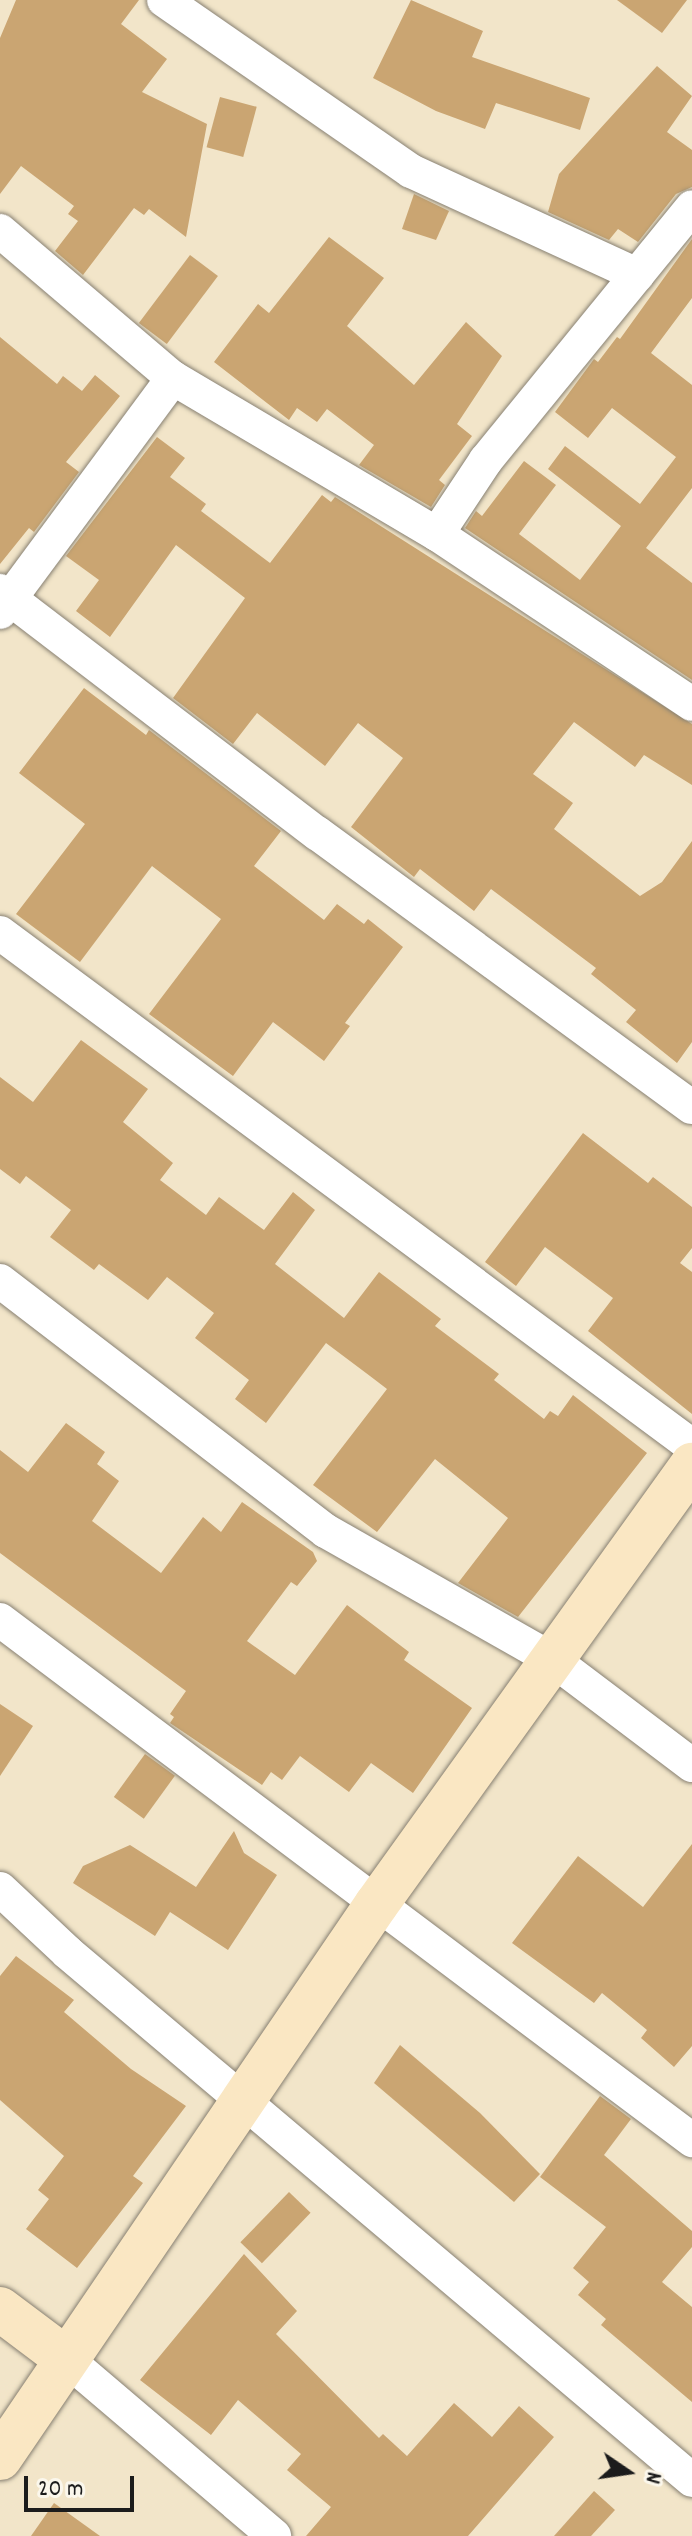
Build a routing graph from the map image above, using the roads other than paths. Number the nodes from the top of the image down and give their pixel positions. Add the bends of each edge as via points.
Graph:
1 (164, 0) edge
2 (692, 207) edge
3 (0, 231) edge
4 (637, 275) junction
5 (173, 378) junction
6 (437, 534) junction
7 (3, 601) edge
8 (692, 704) edge
9 (0, 933) edge
10 (692, 1107) edge
11 (0, 1281) edge
12 (692, 1446) edge
13 (692, 1465) edge
14 (0, 1620) edge
15 (553, 1660) junction
16 (692, 1765) edge
17 (0, 1889) edge
18 (376, 1905) junction
19 (241, 2099) junction
20 (692, 2140) edge
21 (0, 2309) edge
22 (64, 2357) junction
23 (0, 2458) edge
24 (692, 2480) edge
25 (274, 2536) edge

1 - 4 street via 411,171
2 - 4 street
3 - 5 street
4 - 6 street via 486,460
5 - 6 street
5 - 7 street
6 - 8 street
7 - 10 street
9 - 12 street
11 - 15 street via 326,1531
13 - 15 street
14 - 18 street via 103,1692
15 - 16 street
15 - 18 street
17 - 19 street
18 - 19 street
18 - 20 street
19 - 22 street
19 - 24 street
21 - 22 street
22 - 23 street
22 - 25 street

